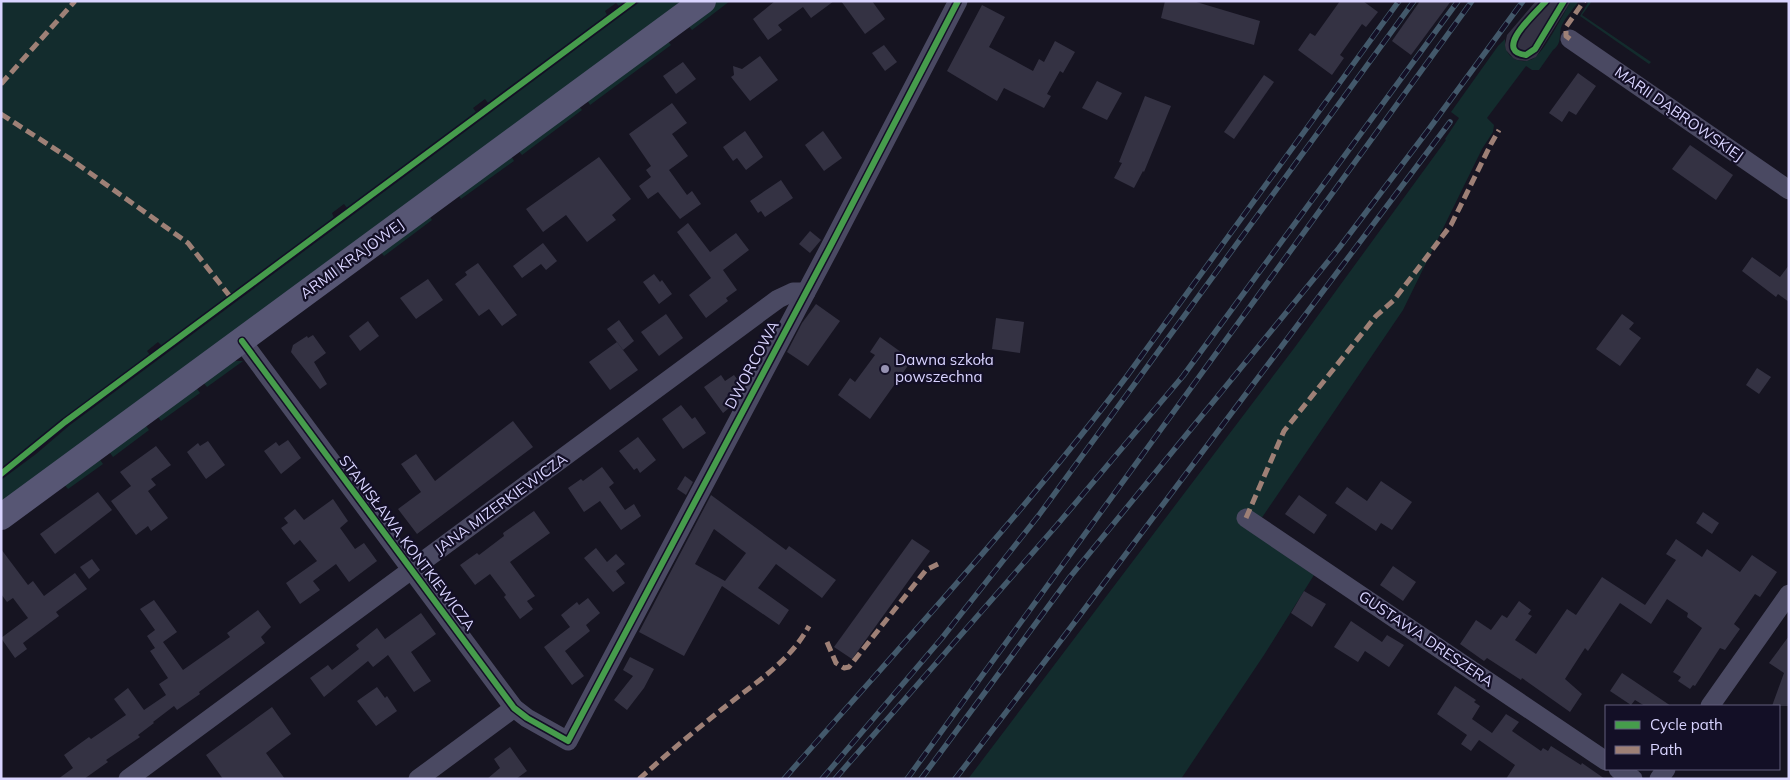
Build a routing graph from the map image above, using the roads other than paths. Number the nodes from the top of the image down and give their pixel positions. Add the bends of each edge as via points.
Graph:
1 (702, 1) edge
2 (958, 1) edge
3 (1570, 39) dead end
4 (1789, 190) edge
5 (806, 292) junction
6 (242, 341) junction
7 (1, 517) edge
8 (1246, 518) dead end
9 (412, 570) junction
10 (1789, 594) edge
11 (1711, 705) edge
12 (514, 708) junction
13 (568, 740) joint
14 (1605, 760) edge
15 (1620, 770) edge
16 (128, 779) edge
17 (418, 779) edge
18 (1633, 779) edge

1 - 6 main road, ARMII KRAJOWEJ
2 - 5 street, DWORCOWA
3 - 4 street, MARII DĄBROWSKIEJ
5 - 9 street, JANA MIZERKIEWICZA via 793,292 778,299
5 - 13 street, DWORCOWA
6 - 7 main road, ARMII KRAJOWEJ
6 - 9 street, STANISŁAWA KONTKIEWICZA
8 - 14 street, GUSTAWA DRESZERA
9 - 12 street, STANISŁAWA KONTKIEWICZA
9 - 16 street, JANA MIZERKIEWICZA
10 - 11 street
12 - 13 street, STANISŁAWA KONTKIEWICZA
12 - 17 street
15 - 18 street

